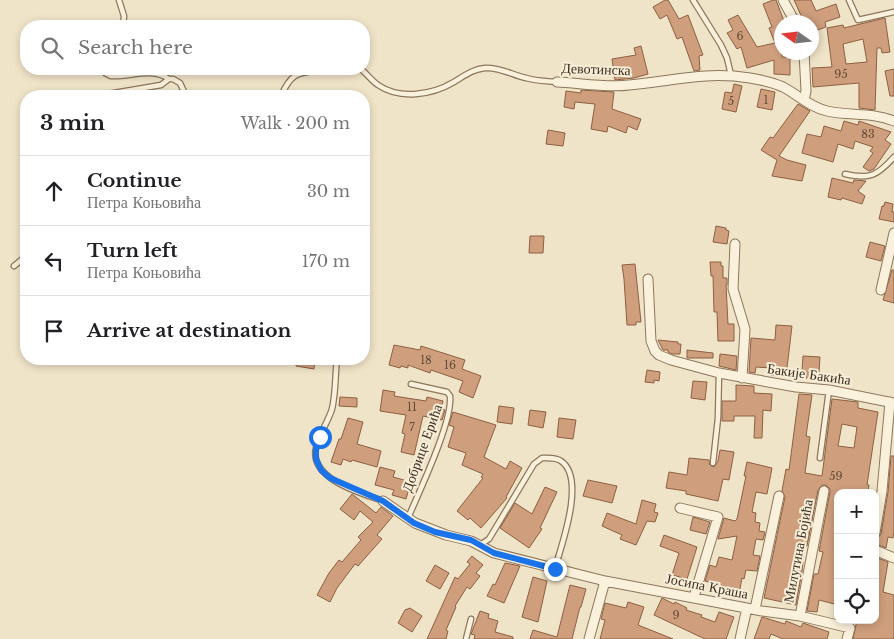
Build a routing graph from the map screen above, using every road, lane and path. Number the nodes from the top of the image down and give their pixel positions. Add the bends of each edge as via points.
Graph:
1 (119, 0) edge
2 (692, 0) edge
3 (783, 0) edge
4 (849, 0) edge
5 (894, 12) edge
6 (791, 15) edge
7 (124, 20) edge
8 (804, 60) edge
9 (108, 75) edge
10 (121, 75) edge
11 (162, 75) edge
12 (297, 75) edge
13 (368, 75) edge
14 (731, 75) junction
15 (169, 79) junction
16 (557, 82) joint
17 (132, 90) edge
18 (183, 90) edge
19 (283, 90) edge
20 (804, 100) junction
21 (894, 121) edge
22 (894, 157) edge
23 (845, 174) dead end
24 (894, 233) edge
25 (735, 244) dead end
26 (20, 261) edge
27 (14, 266) dead end
28 (648, 279) dead end
29 (881, 290) dead end
30 (337, 365) edge
31 (719, 373) junction
32 (742, 378) junction
33 (411, 384) dead end
34 (829, 390) junction
35 (892, 402) edge
36 (820, 458) dead end
37 (713, 463) dead end
38 (824, 491) dead end
39 (779, 496) dead end
40 (383, 501) joint
41 (680, 508) dead end
42 (879, 510) edge
43 (408, 518) junction
44 (480, 545) junction
45 (879, 552) edge
46 (894, 558) edge
47 (555, 569) junction
48 (605, 582) junction
49 (694, 597) junction
50 (751, 609) junction
51 (800, 616) junction
52 (471, 619) dead end
53 (834, 621) edge
54 (851, 624) edge
55 (466, 639) edge
56 (588, 639) edge
57 (740, 639) edge
58 (847, 639) edge

1 - 7 lane
2 - 14 lane via 721,45
3 - 6 street
4 - 5 lane via 858,20
8 - 20 street
9 - 10 lane
11 - 15 lane
12 - 19 lane
13 - 16 lane, Девотинска via 379,85 400,94 433,90 478,69 493,68 534,80
14 - 16 street, Девотинска via 691,76 628,86
14 - 20 street, Девотинска via 770,82
15 - 17 lane via 161,85
15 - 18 lane via 180,83
20 - 21 street, Девотинска via 828,111
22 - 23 lane via 882,171 874,174 859,177
24 - 29 street
25 - 32 street via 732,289 745,329
26 - 27 lane
28 - 31 street, Бакије Бакића via 651,342 655,351 671,360
30 - 40 lane via 332,407 316,449 318,464 330,478
31 - 32 street, Бакије Бакића
31 - 37 lane
32 - 34 street, Бакије Бакића
33 - 43 lane, Добрице Ерића via 446,392 451,402
34 - 35 street, Бакије Бакића
34 - 36 lane
35 - 42 street
38 - 51 street, Милутина Бојића
39 - 50 street
40 - 43 street, Јосипа Краша
41 - 49 street via 718,517
43 - 44 street, Јосипа Краша via 435,532
44 - 47 street, Јосипа Краша via 494,553
44 - 47 lane via 489,539 534,464 542,458 560,460 572,476 573,490
45 - 46 street
47 - 48 street, Јосипа Краша
48 - 49 street, Јосипа Краша
48 - 56 street
49 - 50 street, Јосипа Краша
50 - 51 street, Јосипа Краша
50 - 57 street
51 - 53 street, Јосипа Краша
52 - 55 lane
54 - 58 street, Јосипа Краша

